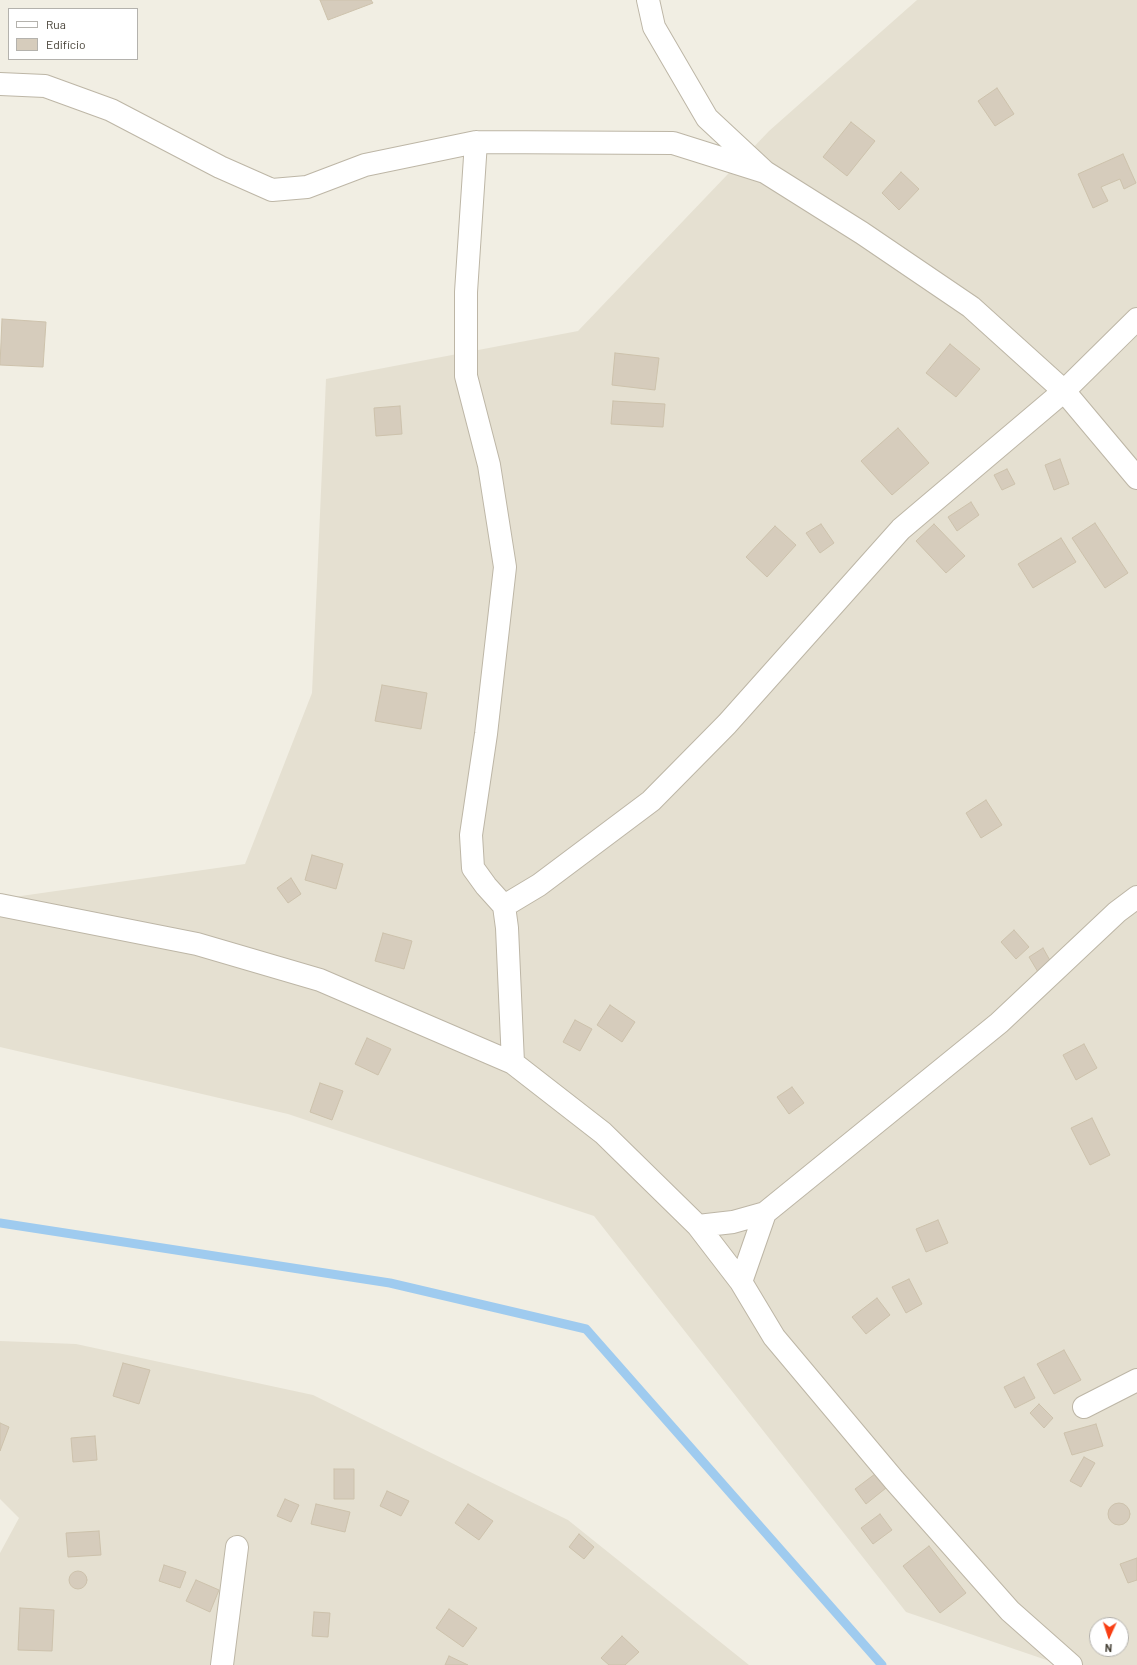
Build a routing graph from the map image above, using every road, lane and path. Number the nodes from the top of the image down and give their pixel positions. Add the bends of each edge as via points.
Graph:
1 (648, 0) edge
2 (0, 84) edge
3 (476, 142) junction
4 (765, 172) junction
5 (1137, 320) edge
6 (1064, 391) junction
7 (1137, 478) edge
8 (1137, 897) edge
9 (0, 905) edge
10 (504, 906) junction
11 (512, 1063) junction
12 (765, 1213) junction
13 (698, 1226) junction
14 (741, 1282) junction
15 (1137, 1380) edge
16 (1084, 1407) dead end
17 (237, 1547) dead end
18 (222, 1665) edge
19 (1071, 1665) edge

1 - 4 street via 654,27 707,118
2 - 3 street via 45,86 111,110 220,167 272,190 307,187 365,165
3 - 4 street via 673,143
3 - 10 street via 466,292 466,376 488,465 505,567 486,734 471,835 473,868
4 - 6 street via 862,233 971,307
5 - 6 street
6 - 7 street
6 - 10 street via 900,529 726,724 651,801 539,885
8 - 12 street via 1117,912 999,1023
9 - 11 street via 197,944 320,980
10 - 11 street
11 - 13 street via 603,1133
12 - 13 street via 733,1222
12 - 14 street
13 - 14 street
14 - 19 street via 774,1337 894,1480 1010,1611
15 - 16 street
17 - 18 street

